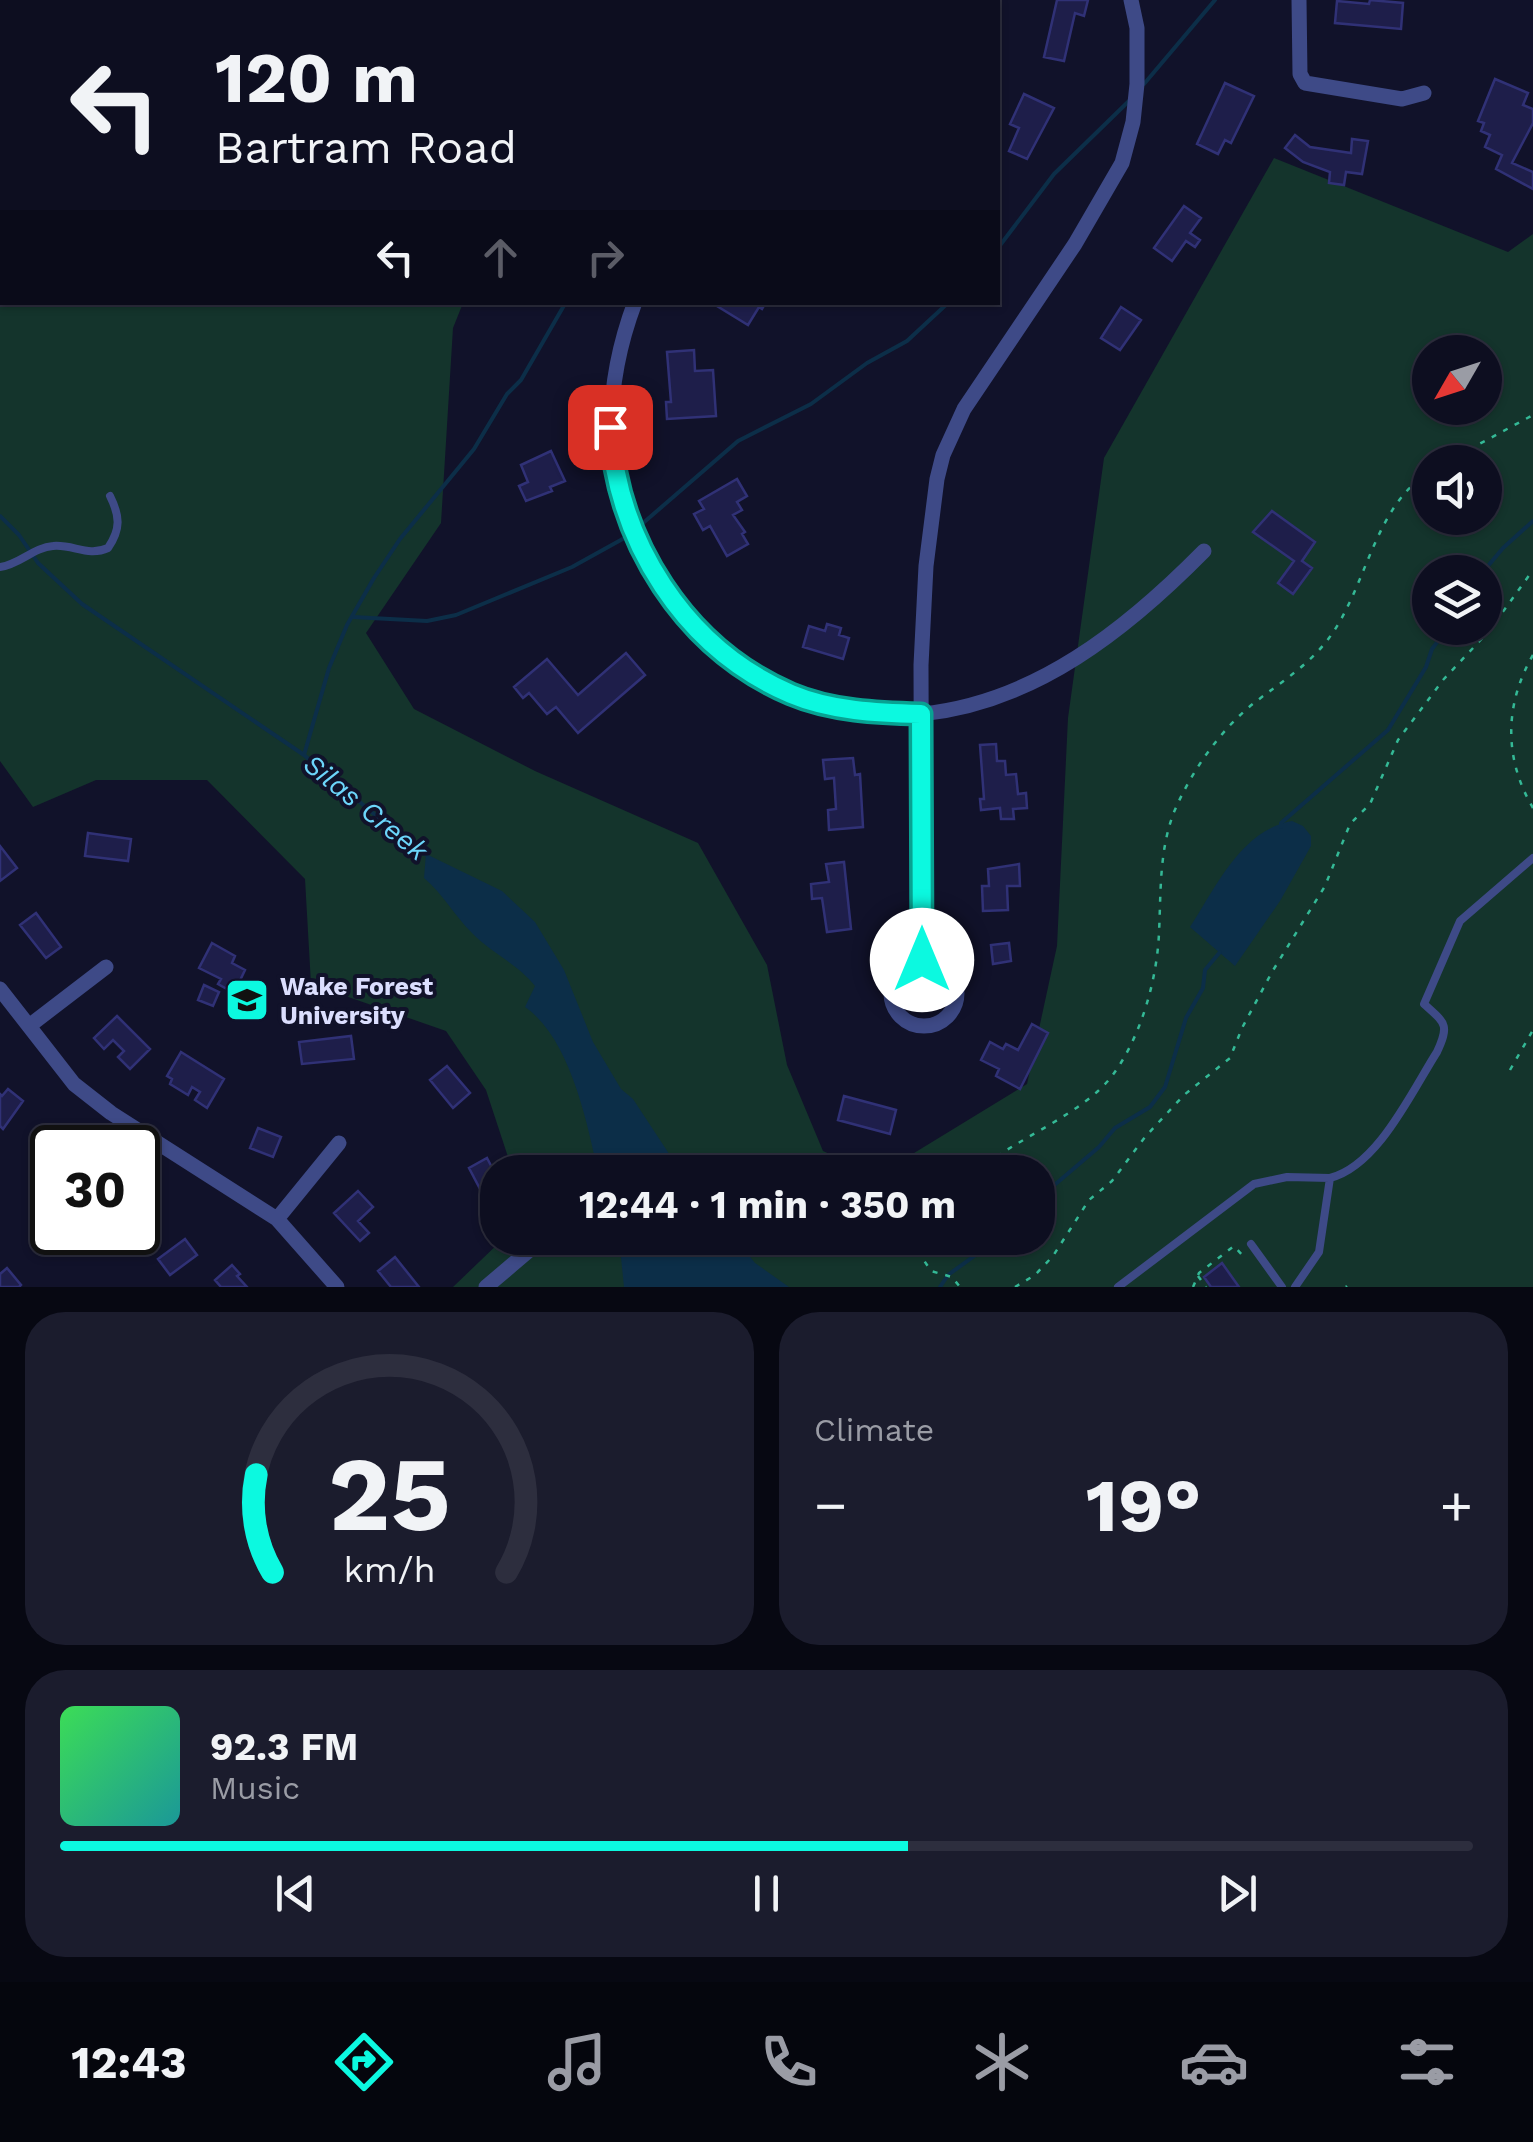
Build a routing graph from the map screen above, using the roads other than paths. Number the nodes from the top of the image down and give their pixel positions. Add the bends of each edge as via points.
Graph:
1 (1131, 0) edge
2 (1300, 0) edge
3 (1424, 93) dead end
4 (634, 305) edge
5 (110, 496) dead end
6 (1204, 551) dead end
7 (0, 567) edge
8 (921, 714) junction
9 (1533, 858) edge
10 (922, 960) junction
11 (106, 967) dead end
12 (0, 989) edge
13 (29, 1026) junction
14 (339, 1143) dead end
15 (1330, 1178) junction
16 (277, 1219) junction
17 (1251, 1244) dead end
18 (524, 1255) edge
19 (337, 1287) edge
20 (486, 1287) edge
21 (1118, 1287) edge
22 (1282, 1287) edge
23 (1295, 1287) edge

1 - 8 street via 1136,84 1122,163 964,410 944,456 926,566
2 - 3 street via 1300,74 1306,83 1402,99
4 - 8 street via 611,396 613,464 631,527 678,607 741,666 792,694 844,708
5 - 7 lane via 119,526 108,548 54,546
6 - 8 street via 1126,626 1078,658 984,699
8 - 10 street
9 - 15 lane via 1460,921 1424,1004 1444,1021 1437,1052 1364,1160
10 - 10 street via 901,969 892,997 902,1017 930,1026 954,1009 958,989 950,970
11 - 13 street
12 - 13 street
13 - 16 street via 74,1084 111,1113
14 - 16 street
15 - 21 lane via 1254,1184
15 - 23 lane via 1319,1252
16 - 19 street
17 - 22 lane
18 - 20 street

